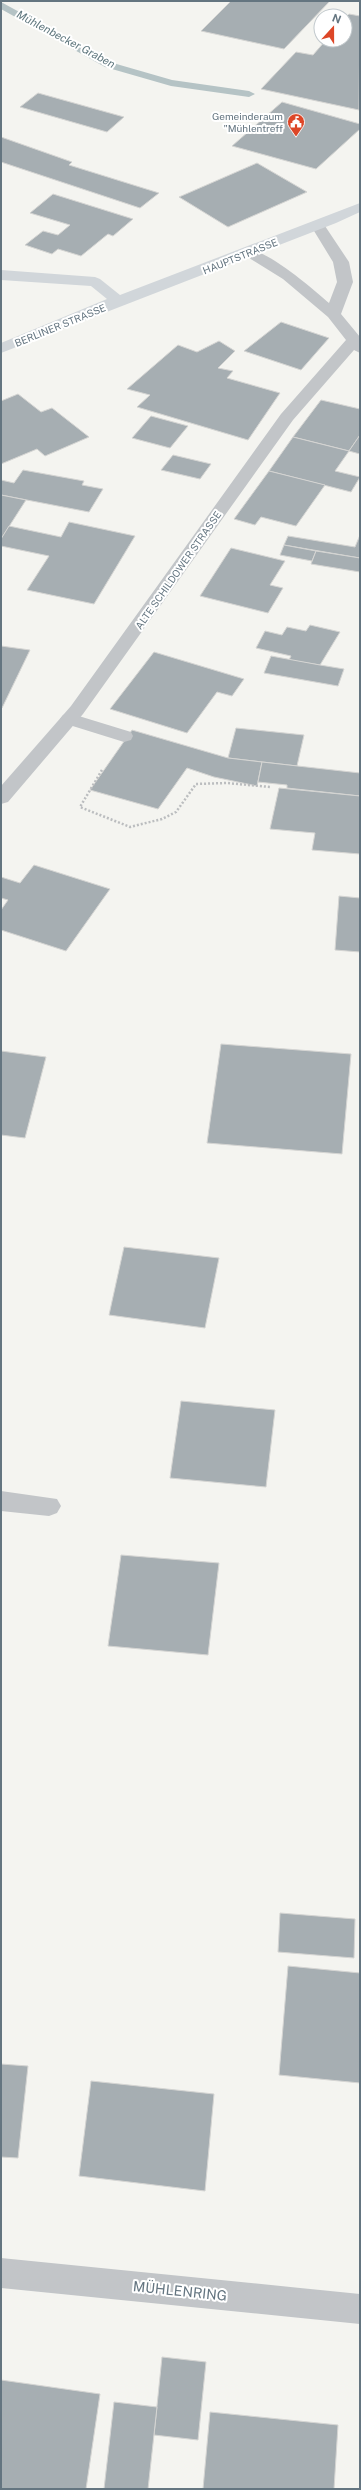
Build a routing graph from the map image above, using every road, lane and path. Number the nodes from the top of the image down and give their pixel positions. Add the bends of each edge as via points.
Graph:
1 (360, 207) edge
2 (318, 226) junction
3 (249, 253) junction
4 (1, 275) edge
5 (118, 301) junction
6 (333, 314) junction
7 (357, 344) edge
8 (1, 348) edge
9 (69, 719) junction
10 (124, 736) joint
11 (270, 786) dead end
12 (1, 798) edge
13 (1, 1501) edge
14 (49, 1506) dead end
15 (1, 2273) edge
16 (360, 2309) edge

1 - 2 main road, HAUPTSTRASSE
2 - 3 main road, HAUPTSTRASSE
2 - 6 street via 341,262 345,282
3 - 5 main road, HAUPTSTRASSE
3 - 6 street via 288,276
4 - 5 main road via 95,282
5 - 8 main road, BERLINER STRASSE
6 - 7 street
7 - 9 street, ALTE SCHILDOWER STRASSE via 288,417 123,648
9 - 10 street
9 - 12 street, ALTE SCHILDOWER STRASSE
10 - 11 path via 80,807 130,827 162,820 176,812 196,784
13 - 14 street
15 - 16 street, MÜHLENRING

